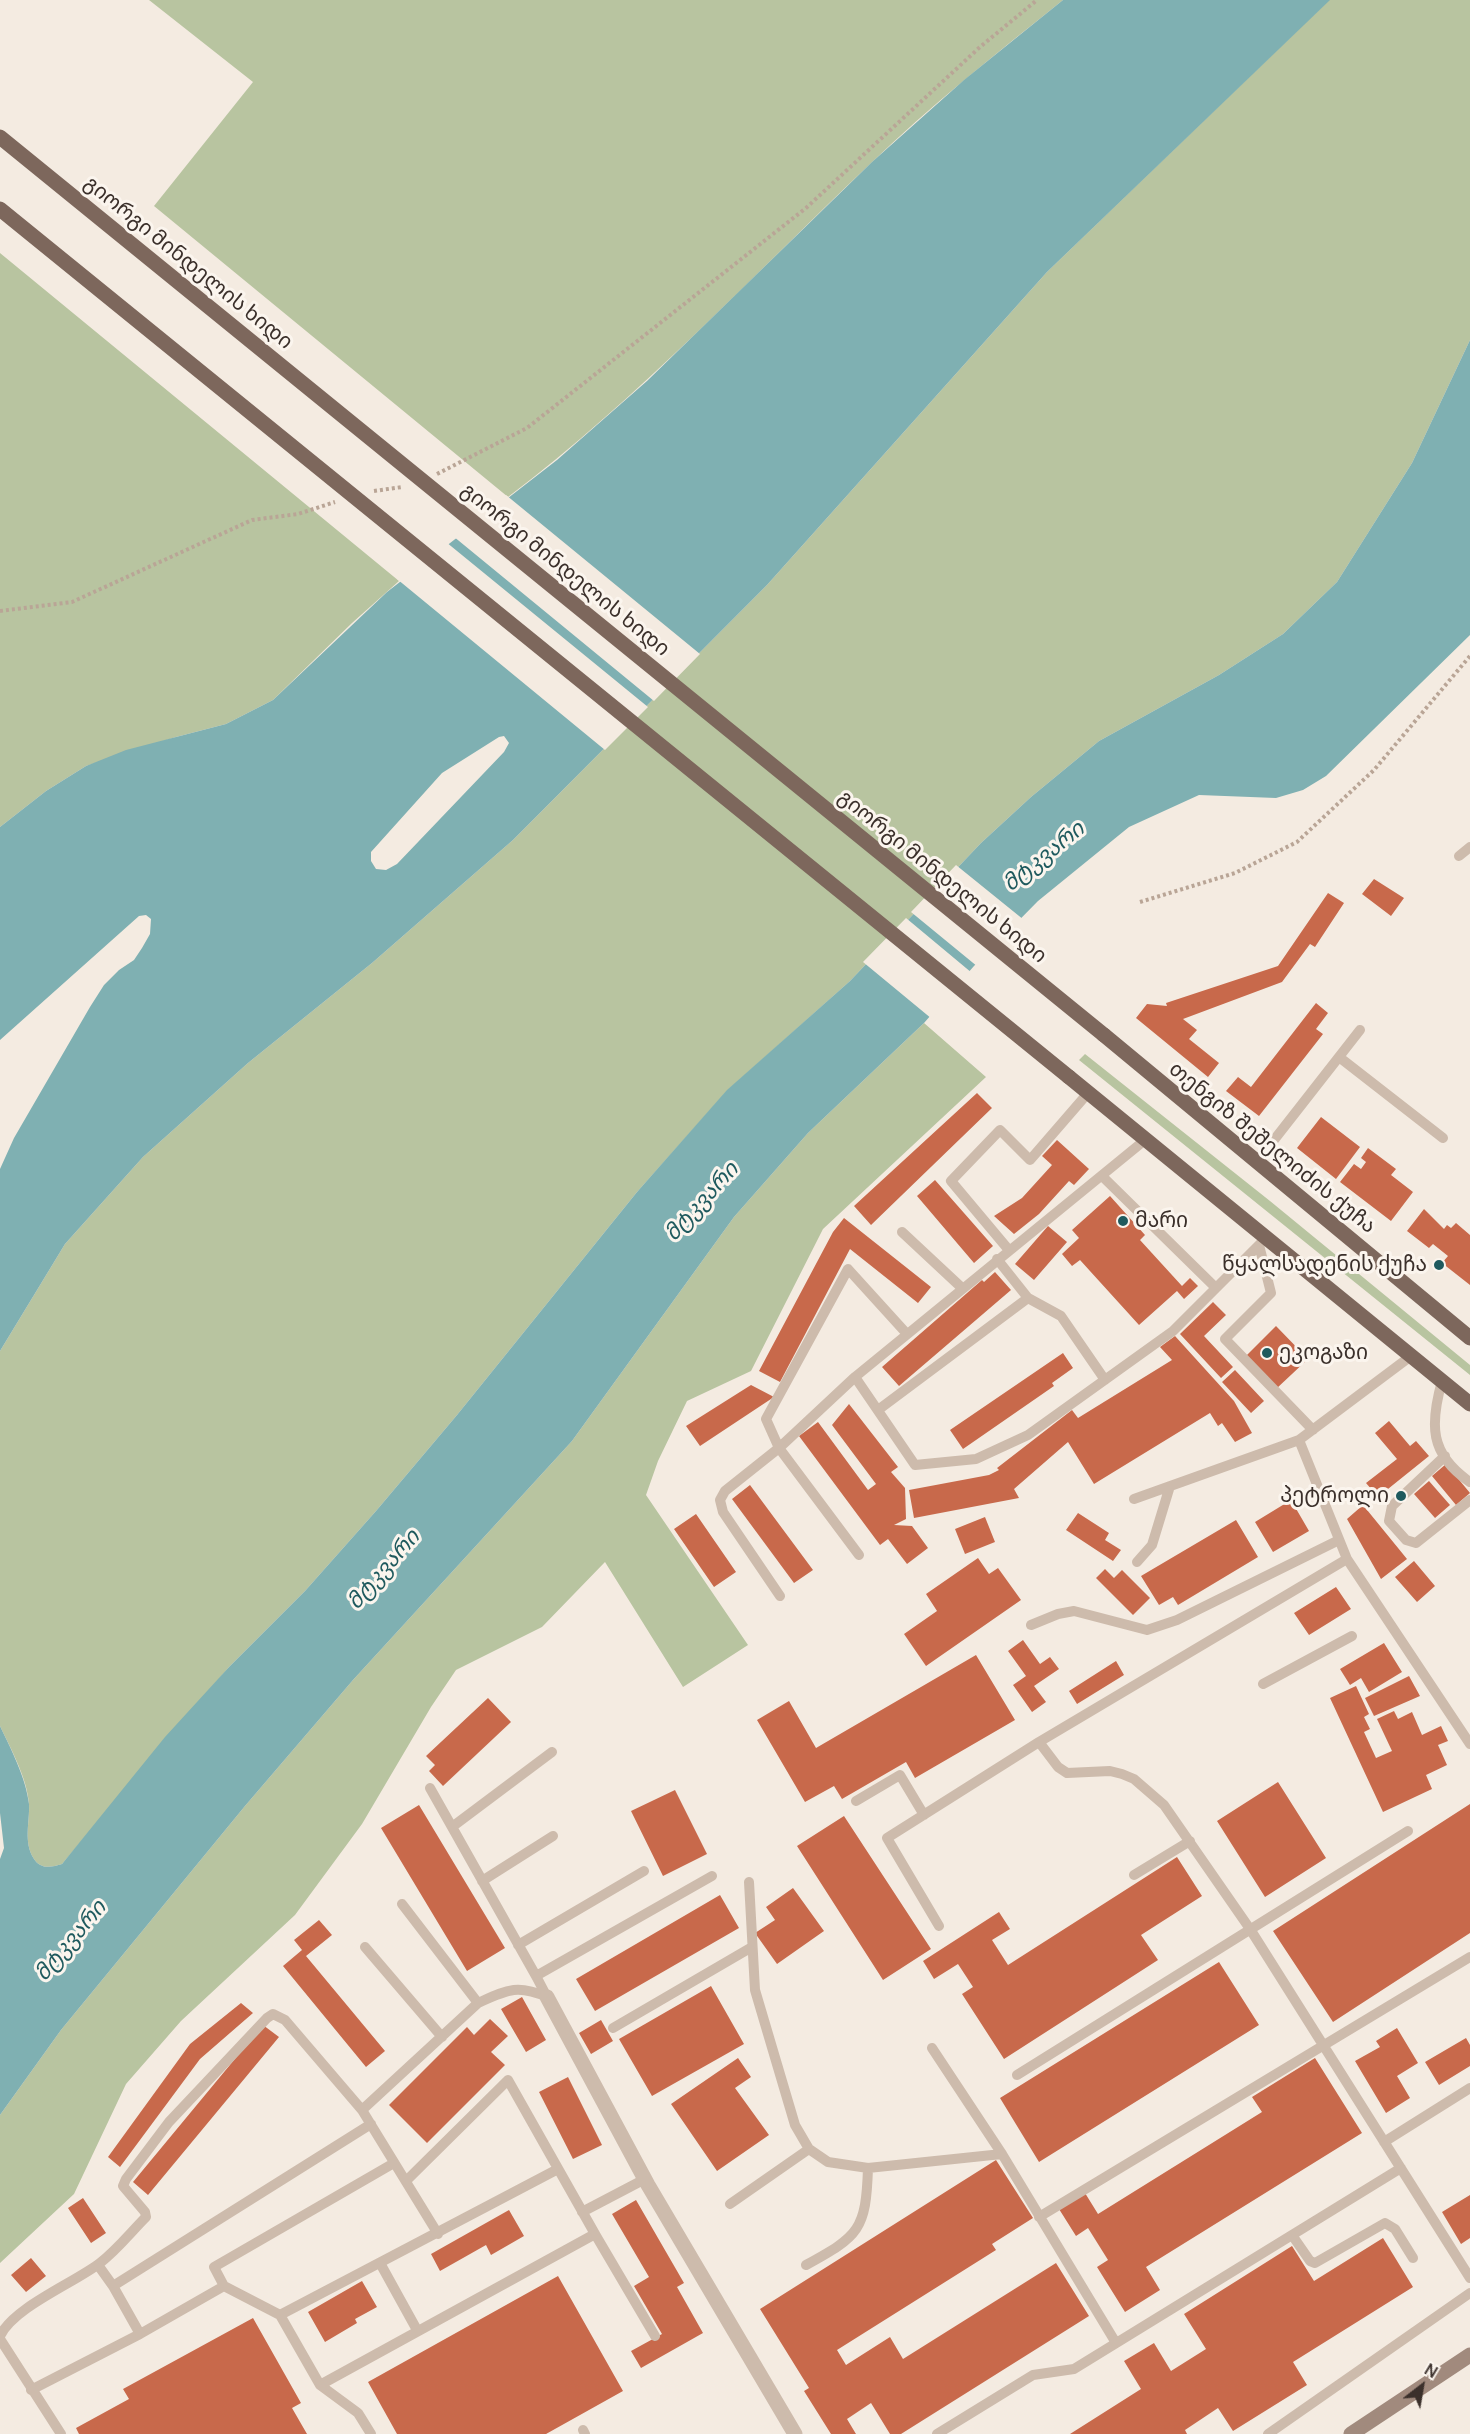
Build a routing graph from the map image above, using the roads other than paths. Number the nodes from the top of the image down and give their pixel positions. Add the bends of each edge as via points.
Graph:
1 (0, 137) edge
2 (0, 209) edge
3 (1470, 847) edge
4 (1459, 856) dead end
5 (1360, 1029) dead end
6 (1104, 1035) joint
7 (1339, 1057) junction
8 (1088, 1094) junction
9 (1443, 1138) dead end
10 (1145, 1140) junction
11 (1256, 1163) junction
12 (1102, 1176) junction
13 (902, 1232) dead end
14 (1263, 1242) junction
15 (1008, 1250) junction
16 (997, 1259) junction
17 (962, 1288) junction
18 (1216, 1288) junction
19 (1028, 1298) junction
20 (908, 1334) junction
21 (1470, 1338) edge
22 (1411, 1356) junction
23 (855, 1377) junction
24 (1105, 1380) junction
25 (1442, 1381) junction
26 (1470, 1404) edge
27 (878, 1410) junction
28 (1312, 1430) junction
29 (1299, 1440) junction
30 (779, 1448) junction
31 (1445, 1456) junction
32 (1470, 1482) edge
33 (1170, 1486) junction
34 (1134, 1499) dead end
35 (1470, 1500) edge
36 (1339, 1539) junction
37 (859, 1555) dead end
38 (1347, 1559) junction
39 (1137, 1562) dead end
40 (780, 1596) dead end
41 (1031, 1625) dead end
42 (1352, 1636) dead end
43 (1263, 1684) dead end
44 (1039, 1742) junction
45 (1470, 1744) edge
46 (552, 1752) dead end
47 (430, 1788) dead end
48 (856, 1801) dead end
49 (924, 1815) junction
50 (452, 1827) junction
51 (1408, 1831) dead end
52 (553, 1836) dead end
53 (1190, 1841) junction
54 (644, 1871) dead end
55 (1134, 1875) dead end
56 (712, 1876) dead end
57 (482, 1881) junction
58 (749, 1882) dead end
59 (402, 1904) dead end
60 (939, 1926) dead end
61 (1250, 1929) junction
62 (518, 1945) junction
63 (365, 1947) dead end
64 (752, 1947) junction
65 (1470, 1957) edge
66 (536, 1976) junction
67 (547, 1997) junction
68 (478, 2002) junction
69 (613, 2028) dead end
70 (442, 2037) junction
71 (1324, 2045) junction
72 (932, 2048) dead end
73 (1017, 2075) dead end
74 (1470, 2088) edge
75 (362, 2110) junction
76 (370, 2124) junction
77 (1384, 2142) junction
78 (809, 2149) junction
79 (1002, 2154) junction
80 (394, 2163) junction
81 (867, 2168) junction
82 (1401, 2168) junction
83 (558, 2169) junction
84 (645, 2180) junction
85 (406, 2181) junction
86 (730, 2204) dead end
87 (582, 2212) junction
88 (1039, 2217) junction
89 (438, 2234) junction
90 (595, 2234) junction
91 (1292, 2235) junction
92 (1413, 2258) dead end
93 (380, 2263) junction
94 (98, 2265) junction
95 (806, 2265) dead end
96 (1470, 2277) edge
97 (113, 2286) junction
98 (224, 2286) junction
99 (1470, 2293) edge
100 (280, 2315) junction
101 (417, 2330) junction
102 (140, 2334) junction
103 (655, 2336) dead end
104 (0, 2338) edge
105 (1116, 2343) junction
106 (1470, 2355) edge
107 (320, 2385) junction
108 (31, 2390) junction
109 (61, 2434) edge
110 (371, 2434) edge
111 (795, 2434) edge
112 (937, 2434) edge
113 (1268, 2434) edge
114 (1351, 2434) edge

1 - 6 main road, გიორგი მინდელის ხიდი, bridge
2 - 8 main road, bridge
3 - 4 lane
5 - 7 lane
6 - 11 main road, თენგიზ შეშელიძის ქუჩა
7 - 9 lane
7 - 11 lane
8 - 10 main road
8 - 15 lane via 1029,1160 1000,1130 951,1181
10 - 12 lane
10 - 14 main road
11 - 21 main road, თენგიზ შეშელიძის ქუჩა
12 - 15 lane
12 - 18 lane
13 - 17 lane
14 - 18 lane
14 - 22 main road
14 - 28 lane via 1270,1293 1225,1339
15 - 16 lane
16 - 17 lane
16 - 19 lane
17 - 20 lane
18 - 24 lane via 1173,1331
19 - 24 lane via 1061,1316
19 - 27 lane
20 - 23 lane
20 - 30 lane via 848,1269 766,1419
22 - 25 main road
22 - 28 lane
23 - 27 lane
23 - 30 lane
24 - 27 lane via 1028,1435 976,1459 915,1465
25 - 26 main road
25 - 31 lane via 1433,1413 1436,1439
28 - 29 lane
29 - 33 lane
29 - 36 lane
30 - 37 lane
30 - 40 lane via 731,1486 720,1500 723,1512
31 - 32 lane
31 - 35 lane via 1392,1506 1389,1521 1406,1540 1416,1543
33 - 34 lane
33 - 39 lane via 1152,1545
36 - 38 lane
36 - 41 lane via 1177,1620 1147,1630 1074,1611
38 - 44 lane
38 - 45 lane
42 - 43 lane
44 - 49 lane
44 - 53 lane via 1067,1773 1110,1772 1134,1779 1164,1805
46 - 50 lane
47 - 50 lane
48 - 49 lane via 900,1775
49 - 60 lane via 888,1838
50 - 57 lane
51 - 61 lane
52 - 57 lane
53 - 55 lane
53 - 61 lane
54 - 62 lane
56 - 66 lane
57 - 62 lane
58 - 64 lane
59 - 68 lane
61 - 71 lane
61 - 73 lane
62 - 66 lane
63 - 70 lane
64 - 69 lane
64 - 78 lane via 755,1990 795,2125
65 - 71 lane
66 - 67 lane
67 - 68 lane via 526,1988
67 - 84 street
68 - 70 lane
70 - 75 lane
71 - 77 lane
71 - 88 lane
72 - 79 lane
74 - 77 lane
75 - 76 lane
75 - 94 lane via 285,2020 273,2014 169,2122 126,2179 123,2186 146,2217 123,2245
76 - 80 lane
76 - 97 lane
77 - 82 lane
78 - 81 lane via 828,2162
78 - 86 lane
79 - 81 lane
79 - 88 lane
80 - 85 lane
80 - 98 lane via 213,2267
81 - 95 lane via 867,2205 860,2223 844,2244
82 - 91 lane
82 - 96 lane
83 - 85 lane via 508,2080
83 - 87 lane
83 - 89 lane
84 - 87 lane
84 - 111 street
85 - 89 lane
87 - 90 lane
88 - 105 lane
89 - 93 lane
90 - 101 lane
90 - 103 lane
91 - 92 lane via 1315,2263 1385,2223 1395,2229
91 - 105 lane
93 - 100 lane
93 - 101 lane
94 - 97 lane
94 - 104 lane via 35,2302
97 - 102 lane
98 - 100 lane
98 - 102 lane
99 - 113 lane
100 - 107 lane
101 - 107 lane
102 - 108 lane
104 - 108 lane
105 - 112 lane via 1074,2369 1033,2376
106 - 114 main road
107 - 110 lane via 358,2413
108 - 109 lane

